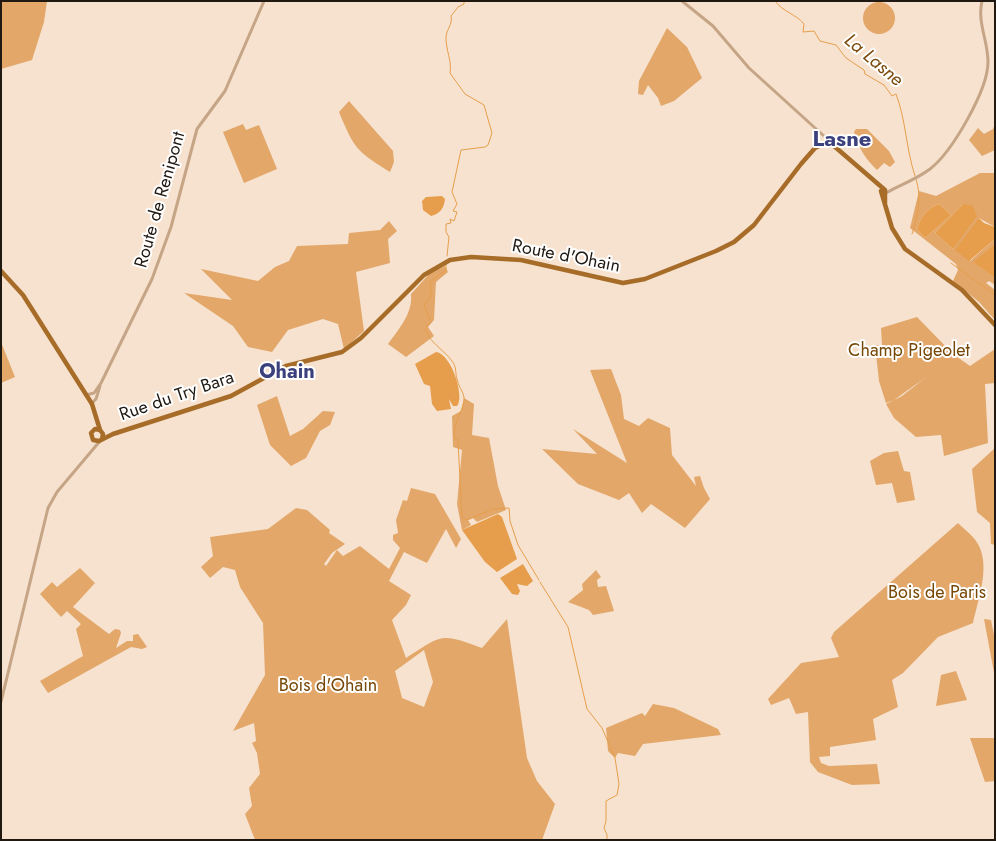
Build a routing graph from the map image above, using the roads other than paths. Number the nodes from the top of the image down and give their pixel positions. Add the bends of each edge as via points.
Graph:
1 (264, 1) edge
2 (682, 1) edge
3 (982, 1) edge
4 (825, 144) junction
5 (884, 192) junction
6 (1, 271) edge
7 (995, 325) edge
8 (350, 348) joint
9 (101, 383) junction
10 (86, 396) junction
11 (90, 403) junction
12 (99, 431) junction
13 (113, 434) junction
14 (102, 439) junction
15 (93, 440) junction
16 (94, 448) junction
17 (1, 702) edge

1 - 9 street, Route de Renipont via 225,91 197,128 171,226 152,279
2 - 4 street via 713,26 749,68 823,136
3 - 5 street via 980,21 987,68 966,122 934,166
4 - 5 main road via 835,148
4 - 8 main road, Route d'Ohain via 813,150 758,221 739,239 716,251 641,280 616,282 511,259 456,258 424,275
5 - 7 main road via 892,228 905,249 962,290
6 - 10 main road via 24,295
8 - 13 main road, Rue du Try Bara via 290,365 231,396
9 - 10 street, Route de Renipont via 94,393
9 - 11 street, Route de Renipont
10 - 11 main road
11 - 12 main road
12 - 13 main road, Rue du Try Bara
12 - 14 main road
12 - 15 main road via 91,434
13 - 14 main road, Rue du Try Bara
14 - 15 main road, Rue du Try Bara
14 - 16 street
15 - 16 street
16 - 17 street via 57,492 48,508

